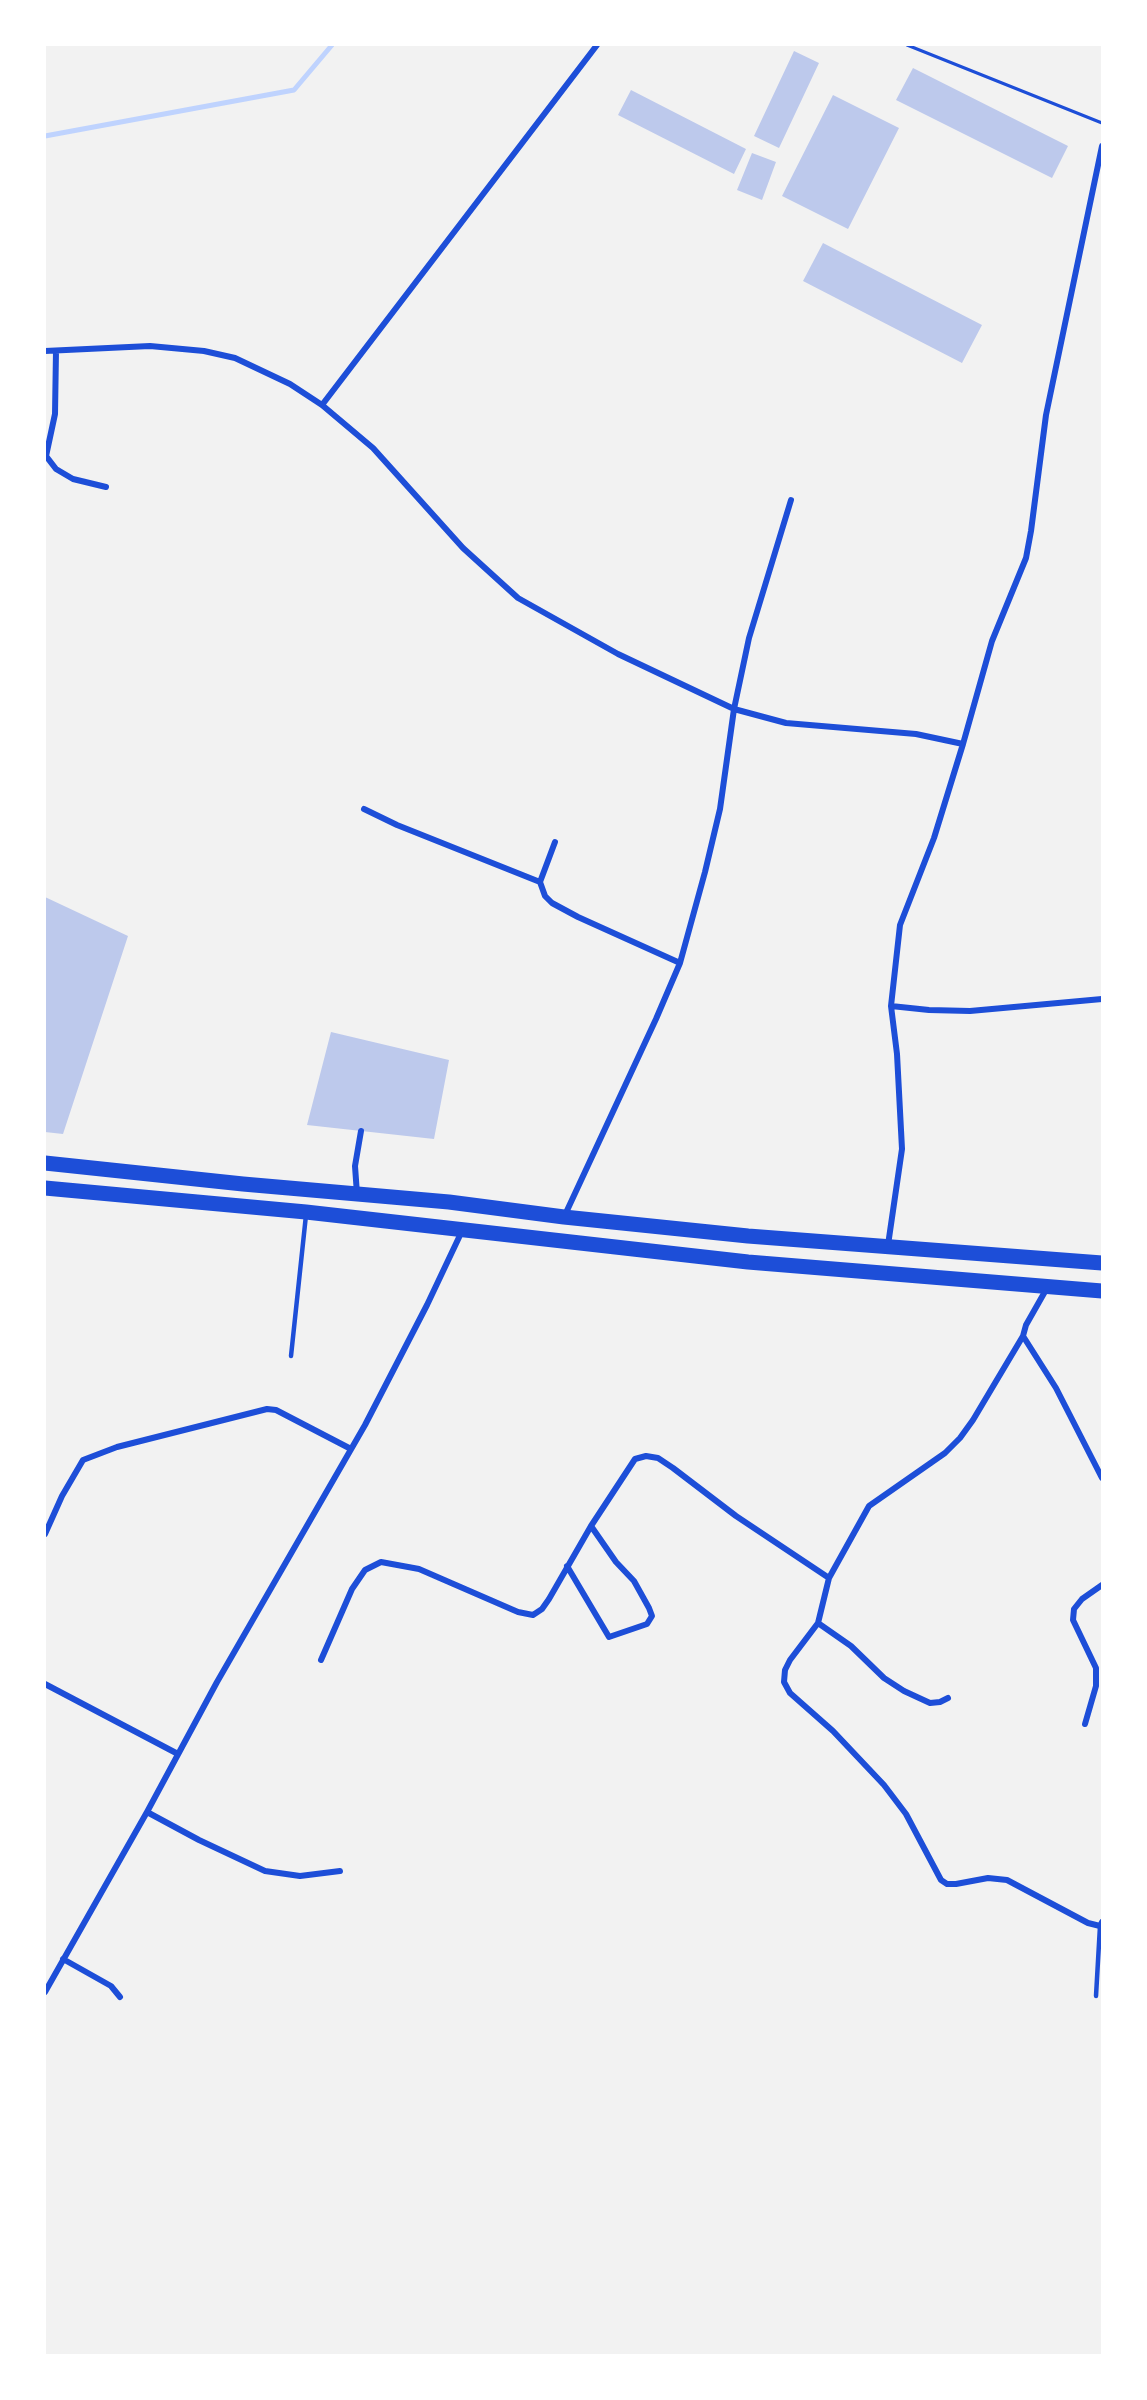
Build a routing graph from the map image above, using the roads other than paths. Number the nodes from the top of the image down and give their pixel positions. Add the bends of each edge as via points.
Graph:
1 (597, 45) edge
2 (1102, 146) edge
3 (45, 351) edge
4 (56, 351) junction
5 (322, 405) junction
6 (106, 487) dead end
7 (791, 500) dead end
8 (734, 709) junction
9 (963, 744) junction
10 (364, 809) dead end
11 (555, 842) dead end
12 (540, 882) junction
13 (680, 963) junction
14 (1102, 999) edge
15 (891, 1006) junction
16 (361, 1131) dead end
17 (45, 1163) edge
18 (45, 1188) edge
19 (357, 1194) junction
20 (306, 1212) junction
21 (564, 1217) junction
22 (462, 1230) junction
23 (888, 1247) junction
24 (1102, 1263) edge
25 (1047, 1288) junction
26 (1102, 1291) edge
27 (1023, 1336) junction
28 (291, 1356) dead end
29 (351, 1449) junction
30 (1102, 1478) edge
31 (591, 1526) junction
32 (45, 1534) edge
33 (567, 1566) junction
34 (829, 1578) junction
35 (1102, 1585) edge
36 (818, 1623) junction
37 (321, 1660) dead end
38 (45, 1683) edge
39 (948, 1698) dead end
40 (1085, 1724) dead end
41 (178, 1754) junction
42 (147, 1812) junction
43 (340, 1871) dead end
44 (1101, 1924) edge
45 (63, 1959) junction
46 (45, 1992) edge
47 (1095, 1995) dead end
48 (120, 1998) dead end

1 - 5 street
2 - 9 street via 1046,415 1026,558 992,641
3 - 4 street
4 - 5 street via 150,346 204,351 235,358 265,371
4 - 6 street via 55,414 46,456 56,469 73,479
5 - 8 street via 373,448 463,548 518,598 618,654
7 - 8 street via 749,638
8 - 9 street via 786,723 916,734
8 - 13 street via 720,809
9 - 15 street via 934,838 900,925
10 - 12 street
11 - 12 street
12 - 13 street via 545,896 563,910
13 - 21 street
14 - 15 street via 970,1011
15 - 23 street via 902,1149
16 - 19 street via 355,1166
17 - 19 highway
18 - 20 highway
19 - 21 highway
20 - 22 highway
20 - 28 lane
21 - 23 highway
22 - 25 highway via 748,1262
22 - 29 street
23 - 24 highway
25 - 26 highway
25 - 27 street
27 - 30 street via 1056,1388
27 - 34 street via 960,1438 945,1453 869,1506
29 - 32 street via 267,1409 117,1447 83,1460
29 - 41 street
31 - 33 street
31 - 33 street via 634,1581 652,1616 647,1624 609,1637
31 - 34 street via 635,1459 658,1458
33 - 37 street via 542,1610 533,1615 419,1569 381,1562 366,1570 352,1589
34 - 36 street
35 - 40 street via 1074,1609 1073,1620 1096,1668 1096,1686
36 - 39 street via 904,1691 930,1703
36 - 44 street via 784,1670 784,1682 790,1693 841,1738 884,1785 906,1814 940,1880 947,1884 988,1878 1007,1880 1088,1923
38 - 41 street
41 - 42 street
42 - 43 street via 265,1871 300,1876
42 - 45 street
44 - 47 lane
45 - 46 street
45 - 48 street via 111,1986

